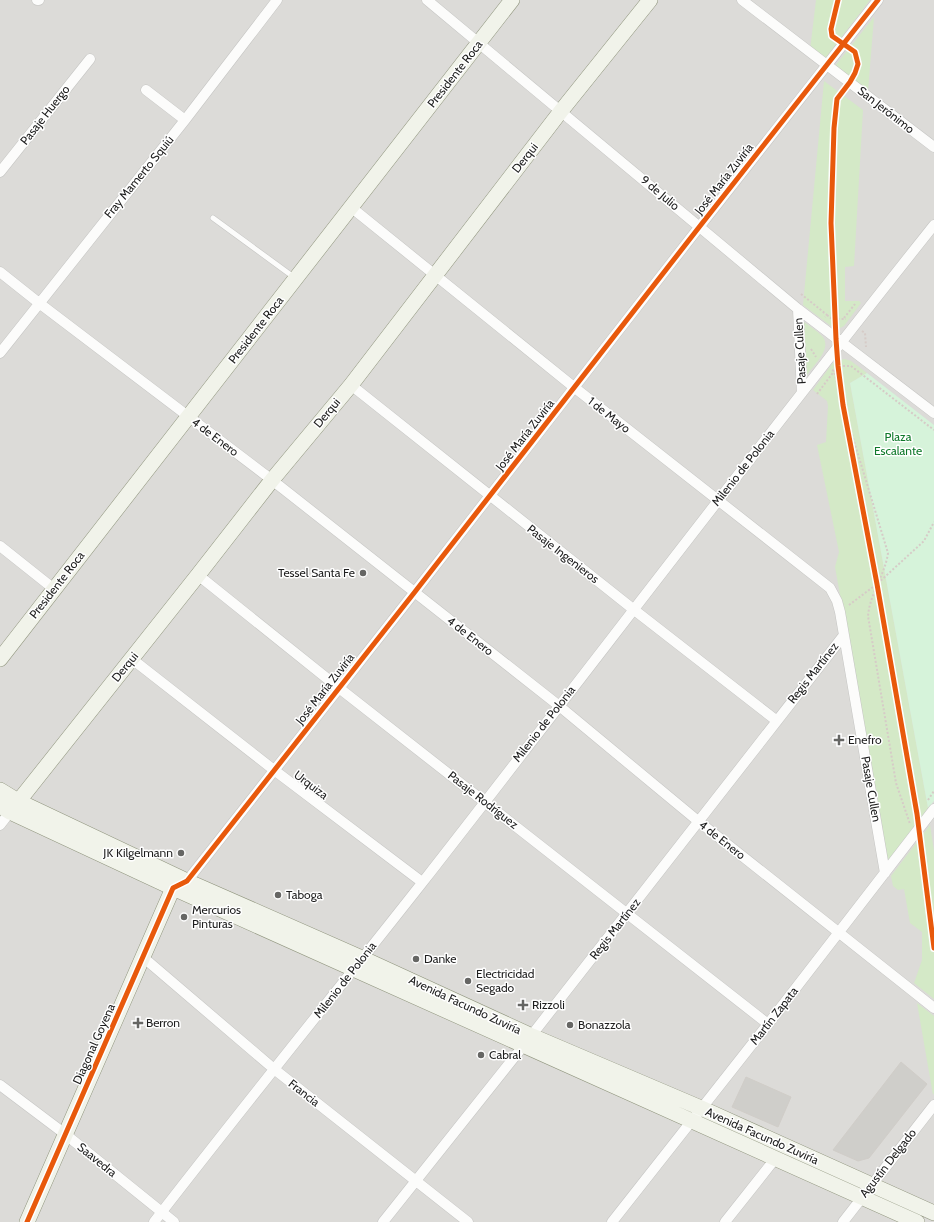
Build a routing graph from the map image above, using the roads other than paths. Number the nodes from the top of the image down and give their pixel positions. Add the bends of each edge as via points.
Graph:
1 (277, 0) edge
2 (426, 0) edge
3 (512, 0) edge
4 (650, 0) edge
5 (742, 0) edge
6 (878, 0) edge
7 (479, 43) junction
8 (90, 59) dead end
9 (827, 64) junction
10 (146, 90) dead end
11 (561, 111) junction
12 (185, 120) junction
13 (934, 147) edge
14 (0, 172) edge
15 (352, 208) junction
16 (213, 218) dead end
17 (934, 225) edge
18 (700, 226) junction
19 (0, 272) edge
20 (435, 274) junction
21 (296, 279) junction
22 (39, 303) junction
23 (798, 309) junction
24 (840, 343) junction
25 (0, 353) edge
26 (351, 384) junction
27 (575, 388) junction
28 (802, 393) junction
29 (934, 413) edge
30 (188, 416) junction
31 (272, 480) junction
32 (490, 496) junction
33 (718, 501) junction
34 (0, 546) edge
35 (198, 575) junction
36 (54, 589) junction
37 (414, 593) junction
38 (633, 609) junction
39 (844, 635) junction
40 (0, 659) edge
41 (132, 659) junction
42 (339, 688) junction
43 (558, 706) junction
44 (777, 721) junction
45 (274, 770) junction
46 (0, 790) edge
47 (485, 801) junction
48 (9, 806) edge
49 (934, 813) edge
50 (698, 821) junction
51 (0, 825) edge
52 (885, 873) junction
53 (187, 881) junction
54 (422, 882) junction
55 (173, 888) junction
56 (627, 913) junction
57 (839, 932) junction
58 (144, 958) junction
59 (358, 964) junction
60 (934, 1008) edge
61 (768, 1024) junction
62 (528, 1040) junction
63 (274, 1070) junction
64 (0, 1085) edge
65 (934, 1105) edge
66 (701, 1108) junction
67 (691, 1122) junction
68 (65, 1134) junction
69 (775, 1159) junction
70 (416, 1180) junction
71 (871, 1185) junction
72 (861, 1198) junction
73 (162, 1212) junction
74 (934, 1213) edge
75 (28, 1222) edge
76 (154, 1222) edge
77 (174, 1222) edge
78 (383, 1222) edge
79 (468, 1222) edge
80 (612, 1222) edge
81 (725, 1222) edge
82 (843, 1222) edge
83 (917, 1222) edge

1 - 12 street, Fray Mamerto Squiú
2 - 7 street, 9 de Julio
3 - 7 street, Presidente Roca
4 - 11 street, Derqui
5 - 9 street, San Jerónimo
6 - 9 street, José María Zuviría
7 - 11 street, 9 de Julio
7 - 15 street, Presidente Roca
8 - 14 street, Pasaje Huergo
9 - 13 street, San Jerónimo
9 - 18 street, José María Zuviría
10 - 12 street
11 - 18 street, 9 de Julio
11 - 20 street, Derqui
12 - 22 street, Fray Mamerto Squiú
15 - 20 street, 1 de Mayo
15 - 21 street, Presidente Roca
16 - 21 lane
17 - 24 street, Milenio de Polonia
18 - 23 street, 9 de Julio
18 - 27 street, José María Zuviría
19 - 22 street, 4 de Enero
20 - 26 street, Derqui
20 - 27 street, 1 de Mayo
21 - 30 street, Presidente Roca
22 - 25 street, Fray Mamerto Squiú
22 - 30 street, 4 de Enero
23 - 24 street, 9 de Julio
23 - 28 street, Pasaje Cullen
24 - 28 street, Milenio de Polonia
24 - 29 street, 9 de Julio
26 - 31 street, Derqui
26 - 32 street, Pasaje Ingenieros
27 - 32 street, José María Zuviría
27 - 33 street, 1 de Mayo
28 - 33 street, Milenio de Polonia
30 - 31 street, 4 de Enero
30 - 36 street, Presidente Roca
31 - 35 street, Derqui
31 - 37 street, 4 de Enero
32 - 37 street, José María Zuviría
32 - 38 street, Pasaje Ingenieros
33 - 38 street, Milenio de Polonia
33 - 39 street, 1 de Mayo via 827,585 837,601
34 - 36 street
35 - 41 street, Derqui
35 - 42 street, Pasaje Rodríguez
36 - 40 street, Presidente Roca
37 - 42 street, José María Zuviría
37 - 43 street, 4 de Enero
38 - 43 street, Milenio de Polonia
38 - 44 street, Pasaje Ingenieros
39 - 44 street, Regis Martínez
39 - 52 street, Pasaje Cullen
41 - 45 street, Urquiza
41 - 48 street, Derqui
42 - 45 street, José María Zuviría
42 - 47 street, Pasaje Rodríguez
43 - 47 street, Milenio de Polonia
43 - 50 street, 4 de Enero
44 - 50 street, Regis Martínez
45 - 53 street, José María Zuviría
45 - 54 street, Urquiza
46 - 48 street, Avenida Facundo Zuviría
47 - 54 street, Milenio de Polonia
47 - 56 street, Pasaje Rodríguez
48 - 51 street, Derqui
48 - 53 street, Avenida Facundo Zuviría
48 - 55 street, Avenida Facundo Zuviría
49 - 52 street, Martín Zapata
50 - 56 street, Regis Martínez
50 - 57 street, 4 de Enero
52 - 57 street, Martín Zapata
53 - 55 street
53 - 59 street, Avenida Facundo Zuviría
54 - 59 street, Milenio de Polonia
55 - 58 street, Diagonal Goyena
55 - 59 street, Avenida Facundo Zuviría
56 - 61 street, Pasaje Rodríguez
56 - 62 street, Regis Martínez
57 - 60 street, 4 de Enero
57 - 61 street, Martín Zapata
58 - 63 street, Francia
58 - 68 street, Diagonal Goyena
59 - 62 street, Avenida Facundo Zuviría
59 - 63 street, Milenio de Polonia
61 - 66 street, Martín Zapata
62 - 66 street, Avenida Facundo Zuviría
62 - 67 street, Avenida Facundo Zuviría
62 - 70 street, Regis Martínez
63 - 70 street, Francia
63 - 73 street, Milenio de Polonia
64 - 68 street, Saavedra
65 - 71 street, Agustín Delgado
66 - 67 street, Martín Zapata
66 - 71 street, Avenida Facundo Zuviría
67 - 69 street, Avenida Facundo Zuviría
67 - 80 street, Martín Zapata
68 - 73 street, Saavedra
68 - 75 street, Diagonal Goyena
69 - 72 street, Avenida Facundo Zuviría
69 - 81 street
70 - 78 street, Regis Martínez
70 - 79 street, Francia
71 - 72 street, Agustín Delgado
71 - 74 street, Avenida Facundo Zuviría
72 - 82 street, Agustín Delgado
72 - 83 street, Avenida Facundo Zuviría
73 - 76 street, Milenio de Polonia
73 - 77 street, Saavedra

